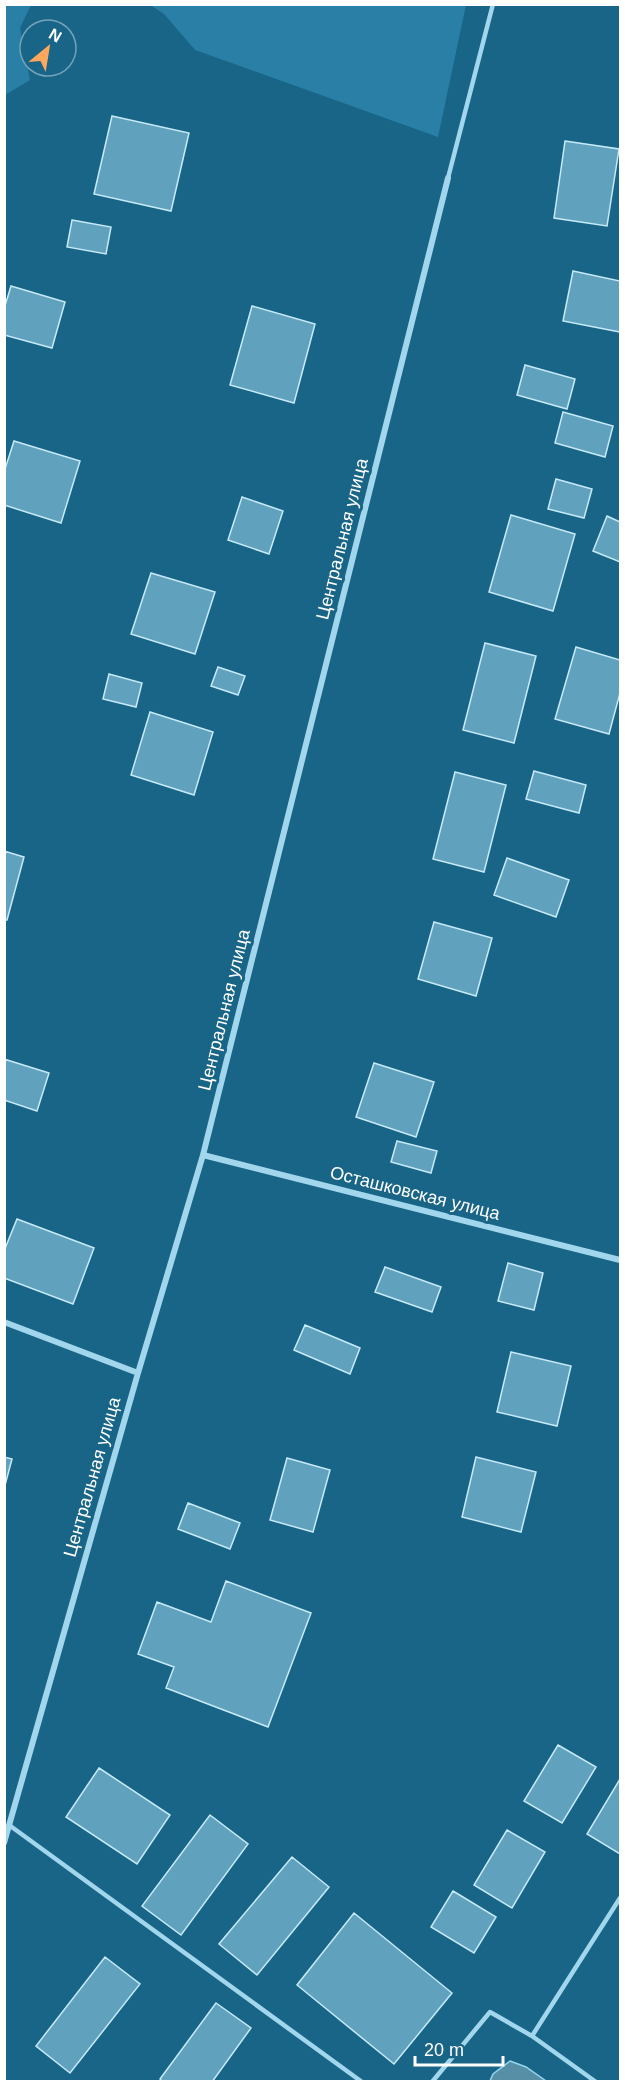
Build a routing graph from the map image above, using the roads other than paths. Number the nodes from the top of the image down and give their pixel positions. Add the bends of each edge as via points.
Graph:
1 (494, 4) edge
2 (448, 178) joint
3 (203, 1155) junction
4 (621, 1260) edge
5 (4, 1322) edge
6 (138, 1373) junction
7 (9, 1825) junction
8 (4, 1843) edge
9 (621, 1898) edge
10 (532, 2036) junction
11 (362, 2082) edge
12 (432, 2082) edge
13 (596, 2082) edge

1 - 2 lane
2 - 3 street, Центральная улица
3 - 4 street, Осташковская улица
3 - 6 street, Центральная улица
5 - 6 street
6 - 7 street, Центральная улица
7 - 8 street, Центральная улица
7 - 11 lane
9 - 10 lane
10 - 12 lane via 490,2012
10 - 13 lane

